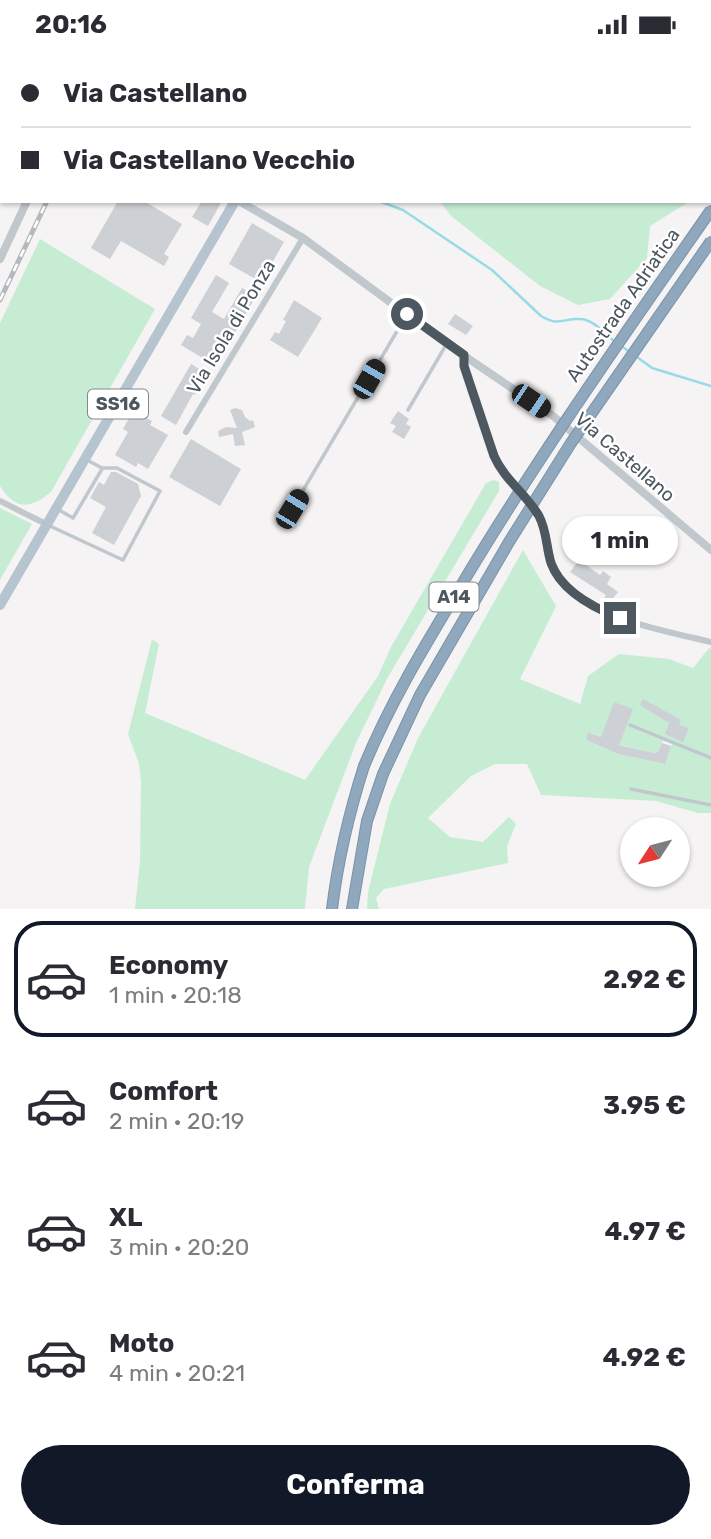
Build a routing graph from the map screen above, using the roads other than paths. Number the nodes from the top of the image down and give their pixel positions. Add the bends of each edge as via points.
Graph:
1 (26, 203) edge
2 (236, 203) edge
3 (241, 203) edge
4 (711, 209) edge
5 (303, 238) junction
6 (711, 241) edge
7 (0, 259) edge
8 (407, 314) junction
9 (447, 344) junction
10 (464, 355) junction
11 (408, 409) dead end
12 (186, 432) dead end
13 (86, 459) junction
14 (102, 468) junction
15 (0, 501) edge
16 (57, 509) junction
17 (292, 509) dead end
18 (48, 525) junction
19 (711, 550) edge
20 (0, 605) edge
21 (711, 642) edge
22 (630, 725) dead end
23 (711, 758) edge
24 (631, 789) dead end
25 (711, 805) edge
26 (332, 909) edge
27 (352, 909) edge

1 - 7 street
2 - 13 main road, SS16
3 - 5 street, Via Castellano
4 - 26 highway, Autostrada Adriatica / A14, bridge via 555,433 401,685 380,725 350,809
5 - 8 street, Via Castellano
5 - 12 street, Via Isola di Ponza
6 - 27 highway, Autostrada Adriatica / A14, bridge via 570,443 420,695 367,821
8 - 9 street, Via Castellano
8 - 17 lane
9 - 10 street, Via Castellano
9 - 11 lane
10 - 19 street, Via Castellano via 554,416
10 - 21 street via 499,468 538,513 559,579 604,612
13 - 14 lane
13 - 16 main road, SS16
14 - 16 lane via 73,518
14 - 18 lane via 117,468 160,491 123,560
15 - 18 street
16 - 18 main road, SS16
18 - 20 main road, SS16
22 - 23 lane
24 - 25 lane

